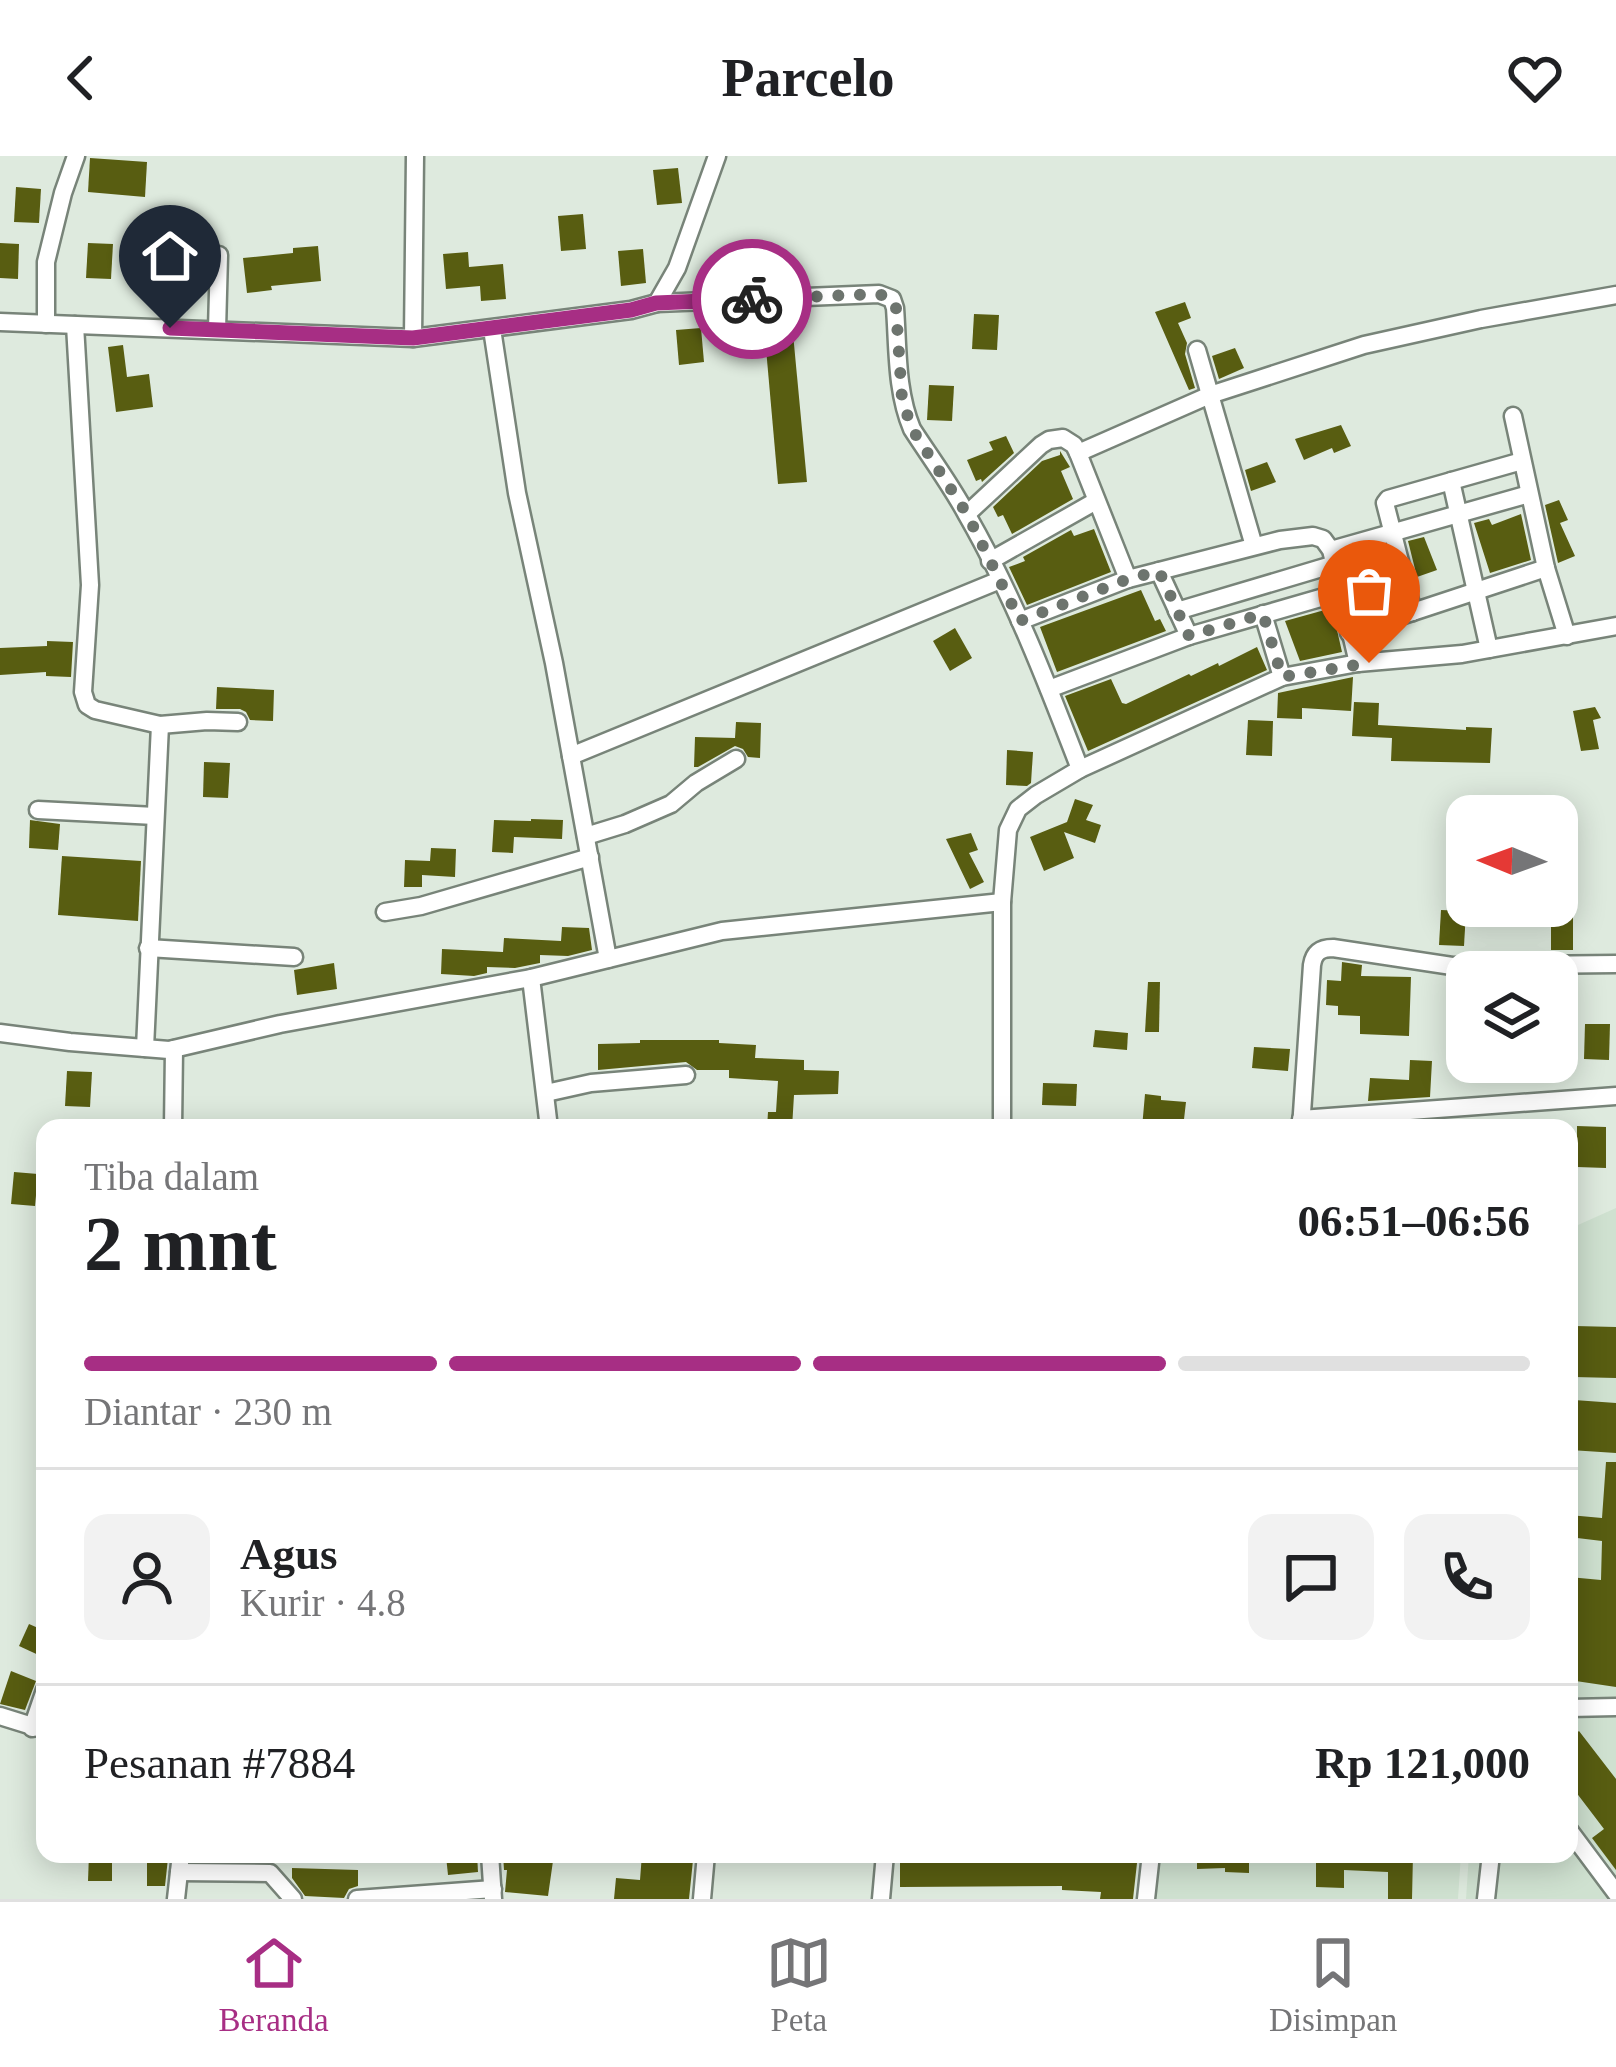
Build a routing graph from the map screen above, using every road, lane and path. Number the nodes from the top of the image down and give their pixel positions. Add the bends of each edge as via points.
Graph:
1 (76, 156) edge
2 (415, 156) edge
3 (717, 156) edge
4 (219, 255) dead end
5 (1616, 295) edge
6 (656, 303) junction
7 (0, 322) edge
8 (46, 324) junction
9 (75, 325) junction
10 (492, 329) junction
11 (218, 330) junction
12 (413, 338) junction
13 (1197, 350) dead end
14 (1210, 394) junction
15 (1513, 416) dead end
16 (1078, 453) junction
17 (1522, 461) junction
18 (1451, 481) junction
19 (1528, 494) junction
20 (1096, 501) junction
21 (967, 514) junction
22 (1457, 514) junction
23 (1391, 533) junction
24 (1255, 546) junction
25 (1333, 557) junction
26 (990, 561) junction
27 (1546, 568) junction
28 (1159, 571) junction
29 (1128, 579) junction
30 (1000, 580) junction
31 (1341, 592) junction
32 (1475, 592) junction
33 (1177, 611) junction
34 (1413, 612) junction
35 (1263, 614) junction
36 (1020, 621) junction
37 (1616, 626) edge
38 (1349, 633) junction
39 (1189, 636) junction
40 (1567, 636) junction
41 (1489, 649) junction
42 (1358, 663) junction
43 (1282, 677) junction
44 (1049, 689) junction
45 (238, 722) dead end
46 (160, 725) junction
47 (571, 756) junction
48 (736, 759) dead end
49 (1080, 769) junction
50 (38, 811) dead end
51 (155, 816) junction
52 (586, 836) junction
53 (590, 857) junction
54 (1002, 902) junction
55 (385, 912) dead end
56 (148, 948) junction
57 (294, 957) dead end
58 (608, 959) junction
59 (1616, 964) edge
60 (531, 978) junction
61 (0, 1033) edge
62 (145, 1048) junction
63 (174, 1049) junction
64 (686, 1075) dead end
65 (545, 1093) junction
66 (1616, 1096) edge
67 (173, 1119) edge
68 (548, 1119) edge
69 (1002, 1119) edge
70 (1301, 1119) edge
71 (1348, 1119) edge
72 (1616, 1707) edge
73 (1578, 1708) edge
74 (0, 1716) edge
75 (36, 1728) edge
76 (1578, 1842) edge
77 (180, 1863) edge
78 (491, 1863) edge
79 (705, 1863) edge
80 (884, 1863) edge
81 (1150, 1863) edge
82 (1489, 1863) edge
83 (1616, 1892) edge
84 (493, 1894) edge
85 (176, 1899) edge
86 (293, 1899) edge
87 (357, 1899) edge
88 (702, 1899) edge
89 (881, 1899) edge
90 (1146, 1899) edge
91 (1486, 1899) edge

1 - 8 street via 46,262
2 - 12 street
3 - 6 street
4 - 11 street
5 - 14 street via 1364,345
6 - 10 street
6 - 21 street via 892,299 905,414
7 - 8 street
8 - 9 street
9 - 11 street
9 - 46 street via 90,585 83,692 95,710
10 - 12 street
10 - 47 street
11 - 12 street
13 - 14 street
14 - 16 street
14 - 24 street
15 - 17 street
16 - 20 street
16 - 21 street via 1063,438 1049,440
17 - 18 street
17 - 19 street
18 - 22 street
18 - 23 street via 1388,499
19 - 22 street
19 - 27 street
20 - 26 street
20 - 29 street
21 - 26 street
22 - 23 street
22 - 32 street
23 - 25 street
23 - 34 street
24 - 25 street via 1313,536
24 - 28 street
25 - 31 street
25 - 33 street
26 - 30 street
27 - 32 street
27 - 40 street
28 - 29 street
28 - 33 street
29 - 36 street
30 - 36 street
30 - 47 street
31 - 35 street
31 - 38 street
32 - 34 street
32 - 41 street
33 - 39 street
34 - 38 street
35 - 39 street
35 - 43 street
36 - 44 street
37 - 40 street
38 - 42 street
39 - 44 street
40 - 41 street
41 - 42 street
42 - 43 street
43 - 49 street
44 - 49 street
45 - 46 street
46 - 51 street
47 - 52 street
48 - 52 street via 670,804
49 - 54 street via 1011,820
50 - 51 street
51 - 56 street
52 - 53 street
53 - 55 street
53 - 58 street
54 - 58 street via 722,931
54 - 69 street
56 - 57 street
56 - 62 street
58 - 60 street
59 - 70 street via 1452,966 1320,950 1312,965
60 - 63 street
60 - 65 street
61 - 62 street
62 - 63 street
63 - 67 street
64 - 65 street
65 - 68 street
66 - 71 street
72 - 73 street
74 - 75 street
76 - 83 street
77 - 85 street
77 - 86 street via 270,1873
78 - 84 street
79 - 88 street
80 - 89 street
81 - 90 street
82 - 91 street
84 - 87 street

